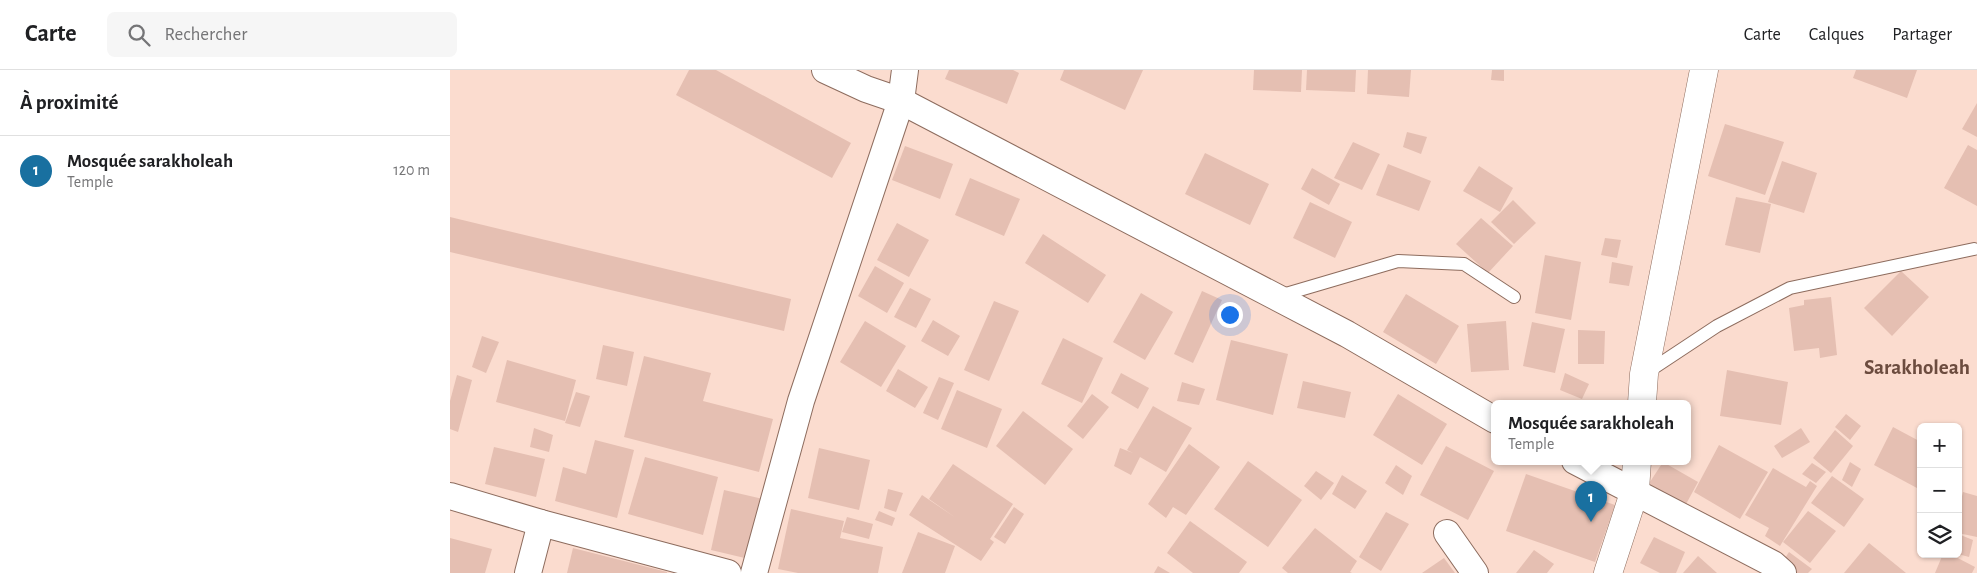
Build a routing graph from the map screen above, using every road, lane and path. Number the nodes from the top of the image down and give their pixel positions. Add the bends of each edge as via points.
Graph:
1 (825, 70) edge
2 (905, 70) edge
3 (1704, 70) edge
4 (901, 101) junction
5 (1974, 249) dead end
6 (1275, 297) junction
7 (1514, 297) dead end
8 (1644, 374) junction
9 (1642, 400) edge
10 (1491, 418) edge
11 (1583, 465) edge
12 (1637, 465) edge
13 (1635, 490) junction
14 (450, 496) edge
15 (541, 523) junction
16 (1447, 533) dead end
17 (528, 573) edge
18 (728, 573) edge
19 (754, 573) edge
20 (1475, 573) edge
21 (1608, 573) edge
22 (1783, 573) edge

1 - 4 street
2 - 4 street
3 - 8 street
4 - 6 street
4 - 19 street via 801,401
5 - 8 lane via 1790,288 1717,326
6 - 7 lane via 1398,261 1464,264
6 - 10 street via 1347,334
8 - 9 street
11 - 13 street
12 - 13 street
13 - 21 street
13 - 22 street via 1773,564
14 - 15 street
15 - 17 street
15 - 18 street
16 - 20 street

